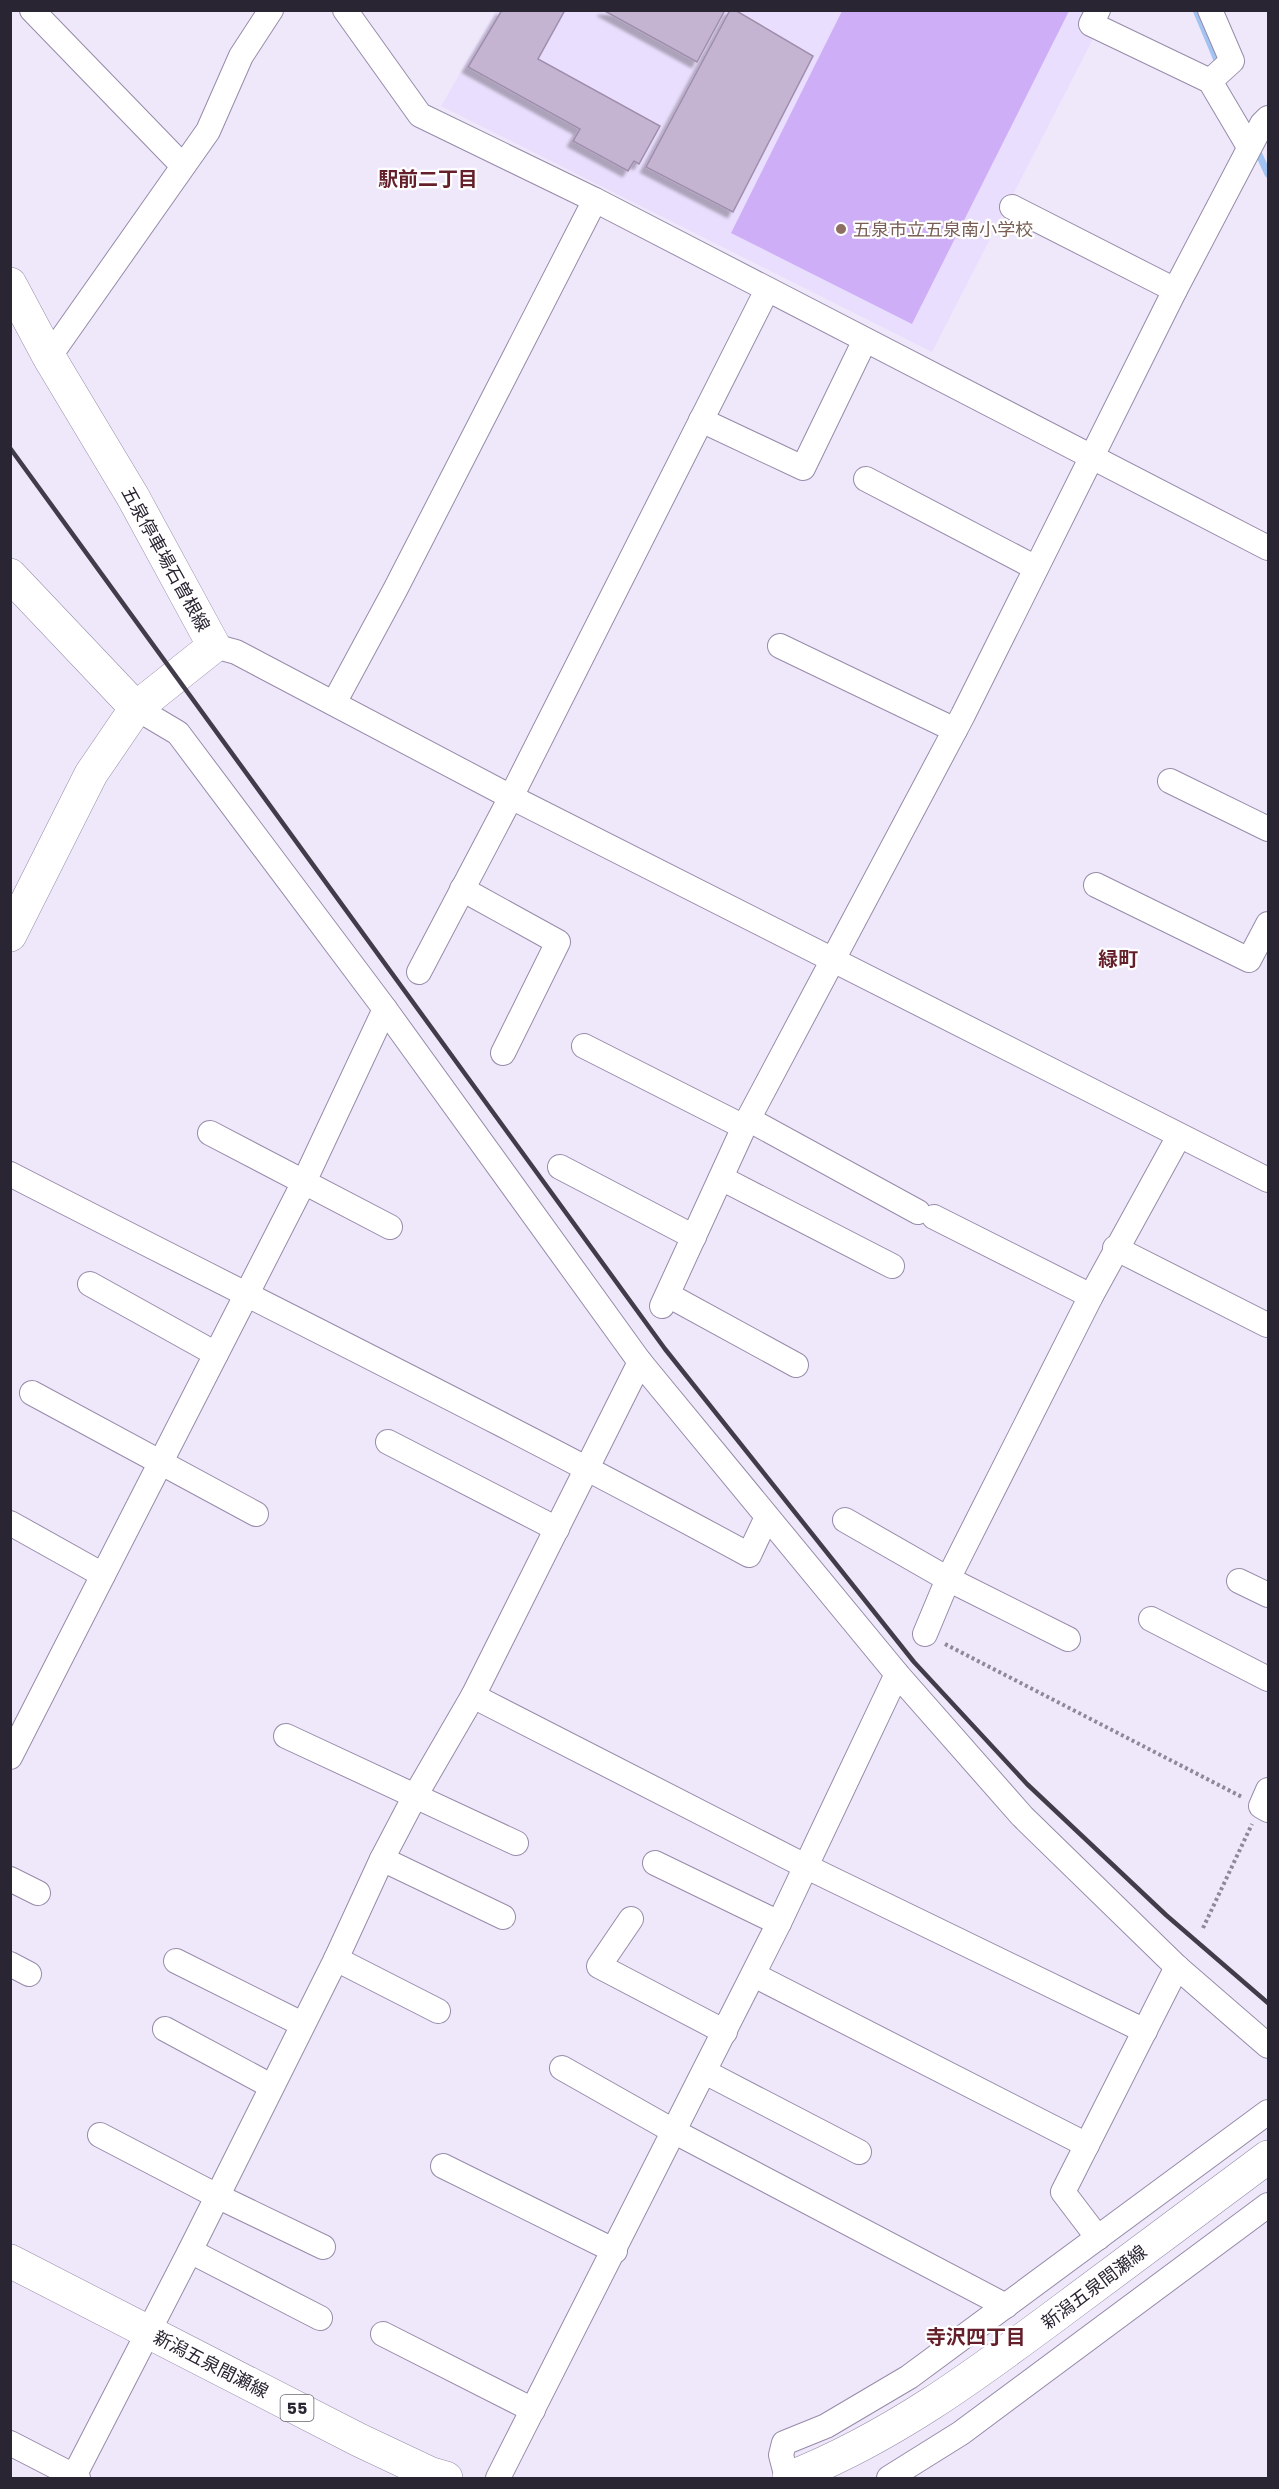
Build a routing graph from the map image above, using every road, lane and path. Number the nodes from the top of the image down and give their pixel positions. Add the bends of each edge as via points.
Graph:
1 (32, 10) edge
2 (271, 10) edge
3 (345, 10) edge
4 (1098, 10) edge
5 (1210, 10) edge
6 (1210, 81) junction
7 (1262, 132) edge
8 (183, 166) junction
9 (595, 200) junction
10 (1012, 207) dead end
11 (10, 284) edge
12 (767, 290) junction
13 (1175, 290) junction
14 (865, 340) junction
15 (49, 357) junction
16 (701, 420) junction
17 (1092, 456) junction
18 (866, 479) dead end
19 (1269, 548) edge
20 (1036, 568) junction
21 (10, 575) edge
22 (214, 646) junction
23 (780, 646) dead end
24 (334, 703) junction
25 (136, 708) junction
26 (955, 730) junction
27 (1170, 781) dead end
28 (511, 796) junction
29 (1269, 829) edge
30 (1096, 885) dead end
31 (462, 890) junction
32 (1269, 924) edge
33 (10, 935) edge
34 (834, 960) junction
35 (419, 972) dead end
36 (385, 1010) junction
37 (584, 1046) dead end
38 (503, 1053) dead end
39 (746, 1123) junction
40 (210, 1133) dead end
41 (1179, 1136) junction
42 (560, 1167) dead end
43 (10, 1174) edge
44 (721, 1178) junction
45 (1269, 1180) edge
46 (303, 1184) junction
47 (390, 1227) dead end
48 (694, 1237) junction
49 (1115, 1248) junction
50 (892, 1266) dead end
51 (90, 1284) dead end
52 (246, 1296) junction
53 (1091, 1296) junction
54 (1267, 1324) edge
55 (216, 1354) junction
56 (640, 1362) junction
57 (796, 1365) dead end
58 (32, 1392) dead end
59 (388, 1442) dead end
60 (160, 1464) junction
61 (588, 1468) junction
62 (256, 1514) dead end
63 (767, 1517) junction
64 (845, 1520) dead end
65 (10, 1523) edge
66 (557, 1529) junction
67 (103, 1575) junction
68 (948, 1579) junction
69 (1239, 1581) dead end
70 (1269, 1595) edge
71 (1151, 1619) dead end
72 (925, 1634) joint
73 (1068, 1639) dead end
74 (897, 1674) junction
75 (1269, 1679) edge
76 (473, 1696) junction
77 (16, 1733) edge
78 (286, 1736) dead end
79 (10, 1757) edge
80 (415, 1796) junction
81 (1266, 1802) edge
82 (516, 1843) dead end
83 (382, 1859) junction
84 (654, 1863) dead end
85 (807, 1867) junction
86 (10, 1879) edge
87 (38, 1893) dead end
88 (503, 1917) dead end
89 (631, 1919) dead end
90 (779, 1923) junction
91 (1203, 1928) dead end
92 (336, 1959) junction
93 (176, 1960) dead end
94 (1177, 1967) junction
95 (754, 1975) junction
96 (438, 2011) dead end
97 (302, 2024) junction
98 (165, 2029) dead end
99 (1144, 2031) junction
100 (725, 2032) junction
101 (1269, 2046) edge
102 (562, 2068) dead end
103 (705, 2072) junction
104 (271, 2086) junction
105 (1269, 2112) edge
106 (675, 2132) junction
107 (100, 2135) dead end
108 (1087, 2145) junction
109 (859, 2152) dead end
110 (1269, 2157) edge
111 (443, 2166) dead end
112 (217, 2196) junction
113 (1269, 2205) edge
114 (1259, 2225) edge
115 (1098, 2238) junction
116 (323, 2247) dead end
117 (190, 2251) junction
118 (615, 2251) junction
119 (10, 2261) edge
120 (1006, 2306) junction
121 (320, 2318) dead end
122 (149, 2332) junction
123 (383, 2334) dead end
124 (533, 2410) junction
125 (10, 2443) edge
126 (75, 2478) edge
127 (446, 2478) edge
128 (498, 2478) edge
129 (788, 2478) edge
130 (889, 2478) edge

1 - 8 street
2 - 8 street via 242,56 208,131
3 - 9 street via 420,115
4 - 6 street via 1091,24
5 - 6 street via 1232,61
6 - 7 street
7 - 13 street
8 - 15 street
9 - 12 street
9 - 24 street
10 - 13 street
11 - 15 main road, 五泉停車場石曽根線
12 - 14 street
12 - 16 street
13 - 17 street
14 - 16 street via 803,468
14 - 17 street
15 - 22 main road, 五泉停車場石曽根線 via 133,497
16 - 28 street
17 - 19 street
17 - 20 street
18 - 20 street
20 - 26 street
21 - 25 main road
22 - 24 street via 236,652
22 - 25 main road, 五泉停車場石曽根線
23 - 26 street
24 - 28 street
25 - 33 main road, 五泉停車場石曽根線 via 91,774
25 - 36 street via 178,733
26 - 34 street
27 - 29 street
28 - 31 street
28 - 34 street
30 - 32 street via 1249,960
31 - 35 street
31 - 38 street via 558,942
34 - 39 street
34 - 41 street
36 - 46 street
36 - 56 street
37 - 39 street
39 - 44 street
39 - 53 street
40 - 46 street
41 - 45 street
41 - 49 street
42 - 48 street
43 - 52 street
44 - 48 street
44 - 50 street
46 - 47 street
46 - 52 street
48 - 57 street via 665,1300
49 - 53 street
49 - 54 street
51 - 55 street
52 - 55 street
52 - 61 street
53 - 68 street
55 - 60 street
56 - 61 street
56 - 63 street
58 - 60 street
59 - 66 street
60 - 62 street
60 - 67 street
61 - 63 street via 749,1555
61 - 66 street
63 - 74 street
64 - 68 street
65 - 67 street
66 - 76 street
67 - 77 street
68 - 72 street
68 - 73 street
69 - 70 street
71 - 75 street
72 - 81 path
74 - 85 street
74 - 94 street via 1022,1816
76 - 80 street
76 - 85 street
77 - 79 street
78 - 80 street
80 - 82 street
80 - 83 street
81 - 91 path
83 - 88 street
83 - 92 street
84 - 90 street
85 - 90 street
85 - 99 street
86 - 87 street
89 - 100 street via 599,1966
90 - 95 street
92 - 96 street
92 - 97 street
93 - 97 street
94 - 99 street
94 - 101 street
95 - 100 street
95 - 108 street
97 - 104 street
98 - 104 street
99 - 108 street
100 - 103 street
102 - 106 street
103 - 106 street
103 - 109 street
104 - 112 street
105 - 115 street
106 - 118 street
106 - 120 street
107 - 112 street
108 - 115 street via 1064,2192
110 - 129 main road, 新潟五泉間瀬線 via 974,2377 875,2440
111 - 118 street
112 - 116 street
112 - 117 street
113 - 114 street
114 - 130 street via 961,2433
115 - 120 street
117 - 121 street
117 - 122 street
118 - 124 street
119 - 122 main road, 新潟五泉間瀬線 / 55
120 - 129 street via 874,2399 826,2426 784,2443 781,2455
122 - 126 street
122 - 127 main road, 新潟五泉間瀬線 / 55 via 359,2440
123 - 124 street
124 - 128 street
125 - 126 street

